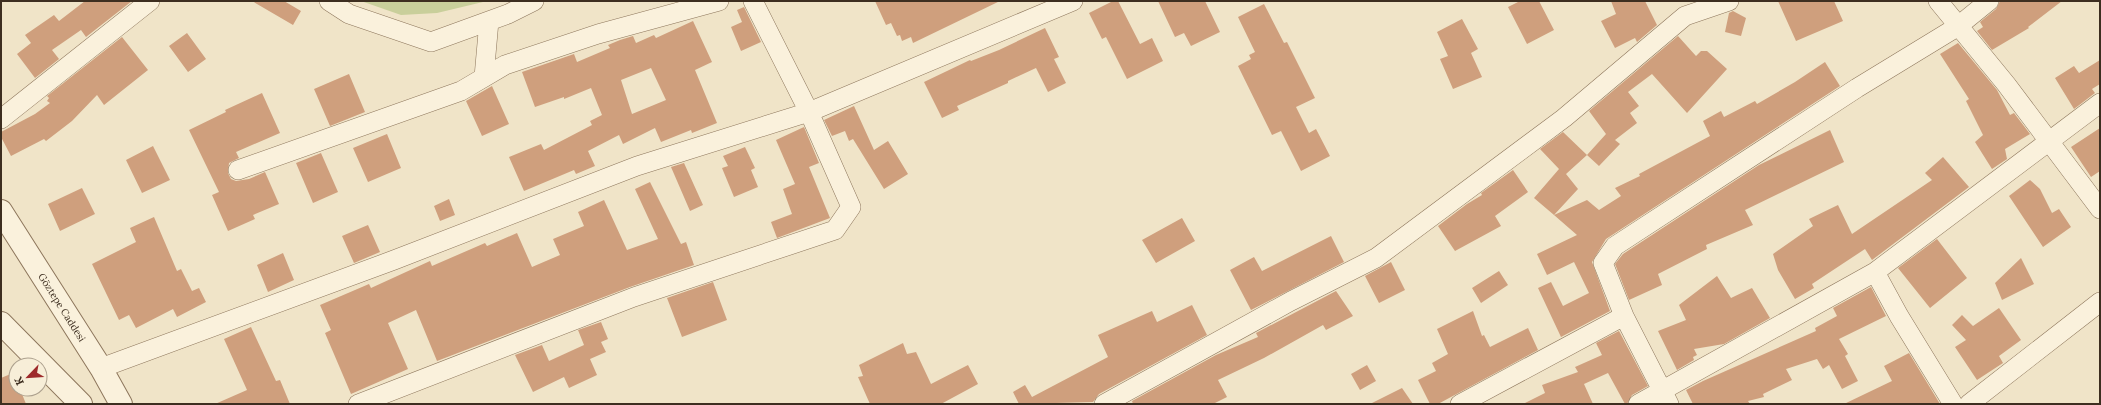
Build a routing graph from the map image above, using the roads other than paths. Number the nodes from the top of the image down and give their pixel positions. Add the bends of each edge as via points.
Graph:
1 (150, 1) edge
2 (329, 1) edge
3 (534, 1) edge
4 (719, 1) edge
5 (753, 1) edge
6 (1073, 1) edge
7 (1729, 1) edge
8 (1938, 1) edge
9 (1989, 1) edge
10 (1705, 5) edge
11 (489, 22) junction
12 (1957, 27) junction
13 (484, 77) junction
14 (2100, 104) edge
15 (809, 112) junction
16 (1, 119) edge
17 (2050, 141) junction
18 (238, 170) dead end
19 (2100, 209) edge
20 (1, 211) edge
21 (1875, 272) junction
22 (2100, 302) edge
23 (1624, 316) junction
24 (1, 323) edge
25 (101, 368) junction
26 (1666, 398) edge
27 (81, 404) edge
28 (121, 404) edge
29 (358, 404) edge
30 (1104, 404) edge
31 (1460, 404) edge
32 (1638, 404) edge
33 (1953, 404) edge
34 (1969, 404) edge

1 - 16 street
2 - 11 street via 349,14 431,42
3 - 11 street
4 - 13 street via 591,36 505,65
5 - 15 street
6 - 15 street
7 - 10 street
8 - 12 street
9 - 12 street
10 - 30 street via 1685,16 1564,118 1376,258 1291,301
11 - 13 street
12 - 17 street
12 - 23 street via 1857,88 1615,246 1603,263
13 - 18 street via 461,91
14 - 17 street
15 - 25 street via 637,166 394,260
15 - 29 street via 851,207 835,230 634,297
17 - 19 street
17 - 21 street
20 - 25 street, Göztepe Caddesi
21 - 26 street
21 - 33 street
22 - 34 street
23 - 26 street
23 - 31 street
24 - 27 street
25 - 28 street, Göztepe Caddesi
26 - 32 street

